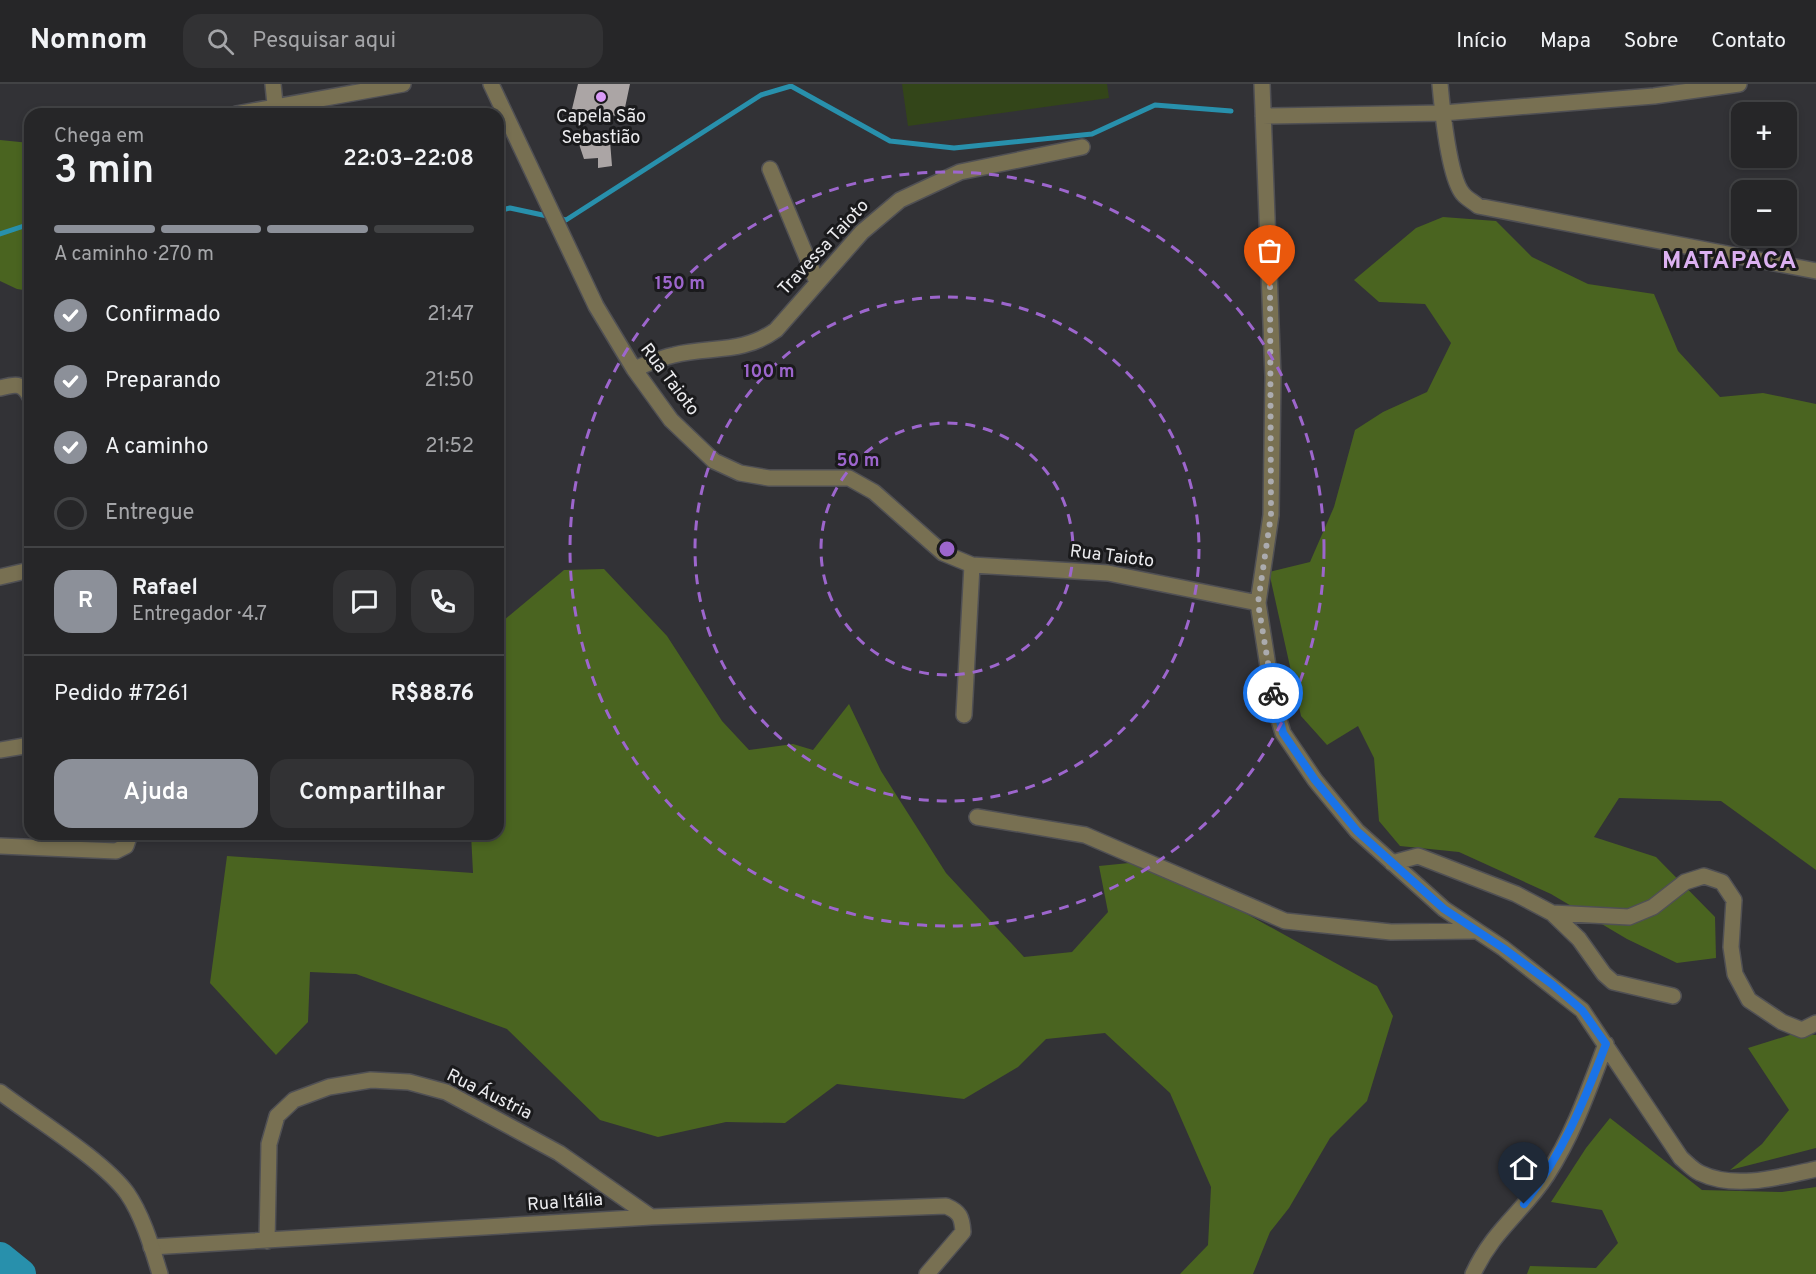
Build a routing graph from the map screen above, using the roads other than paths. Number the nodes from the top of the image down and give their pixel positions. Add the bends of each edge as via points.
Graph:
1 (273, 84) edge
2 (403, 84) edge
3 (492, 84) edge
4 (1262, 84) edge
5 (1440, 84) edge
6 (1739, 84) edge
7 (275, 108) edge
8 (285, 108) edge
9 (503, 108) edge
10 (504, 110) edge
11 (1443, 113) junction
12 (1263, 116) junction
13 (1082, 147) dead end
14 (770, 169) dead end
15 (1816, 271) edge
16 (817, 282) junction
17 (634, 369) junction
18 (0, 388) edge
19 (24, 390) edge
20 (972, 565) junction
21 (24, 571) edge
22 (0, 577) edge
23 (1258, 603) junction
24 (964, 715) dead end
25 (24, 746) edge
26 (0, 750) edge
27 (977, 817) dead end
28 (128, 840) edge
29 (0, 846) edge
30 (1392, 863) junction
31 (1552, 913) junction
32 (1474, 931) junction
33 (1673, 996) dead end
34 (1816, 1023) edge
35 (1606, 1044) junction
36 (0, 1092) edge
37 (1816, 1170) edge
38 (651, 1217) junction
39 (267, 1241) junction
40 (151, 1247) junction
41 (160, 1274) edge
42 (927, 1274) edge
43 (1473, 1274) edge

1 - 7 street
2 - 8 street
3 - 9 street, Rua Taioto
4 - 12 street
5 - 11 street
6 - 11 street via 1654,96
10 - 17 street, Rua Taioto via 596,306
11 - 12 street
11 - 15 street via 1457,184 1478,206
12 - 23 street via 1273,377 1272,504
13 - 16 street, Travessa Taioto via 960,172 900,200 862,232
14 - 16 street
16 - 17 street, Travessa Taioto via 776,330 762,340 747,346 673,355
17 - 20 street, Rua Taioto via 671,420 714,460 740,473 769,478 849,478 874,492 943,554
18 - 19 street via 15,384
20 - 23 street, Rua Taioto via 1108,573
20 - 24 street
21 - 22 street
23 - 30 street via 1283,733 1357,831
25 - 26 street
27 - 32 street via 1085,836 1285,921 1391,932
28 - 29 street via 126,846 116,851
30 - 31 street via 1418,856 1516,894
30 - 32 street
31 - 33 street via 1579,939 1613,982
31 - 34 street via 1629,917 1653,907 1686,882 1704,876 1722,882 1734,900 1731,947 1735,974 1749,1000 1782,1022 1802,1029
32 - 35 street via 1553,985 1582,1010
35 - 37 street via 1664,1136 1681,1158 1700,1173 1729,1182
35 - 43 street via 1583,1104 1547,1175 1495,1235
36 - 40 street via 100,1167 127,1193
38 - 39 street, Rua Itália
38 - 39 street, Rua Áustria via 559,1153 446,1092 409,1082 370,1080 329,1087 294,1100 277,1116 269,1144
38 - 42 street, Rua Itália via 946,1206 958,1211 963,1232
39 - 40 street, Rua Itália
40 - 41 street

